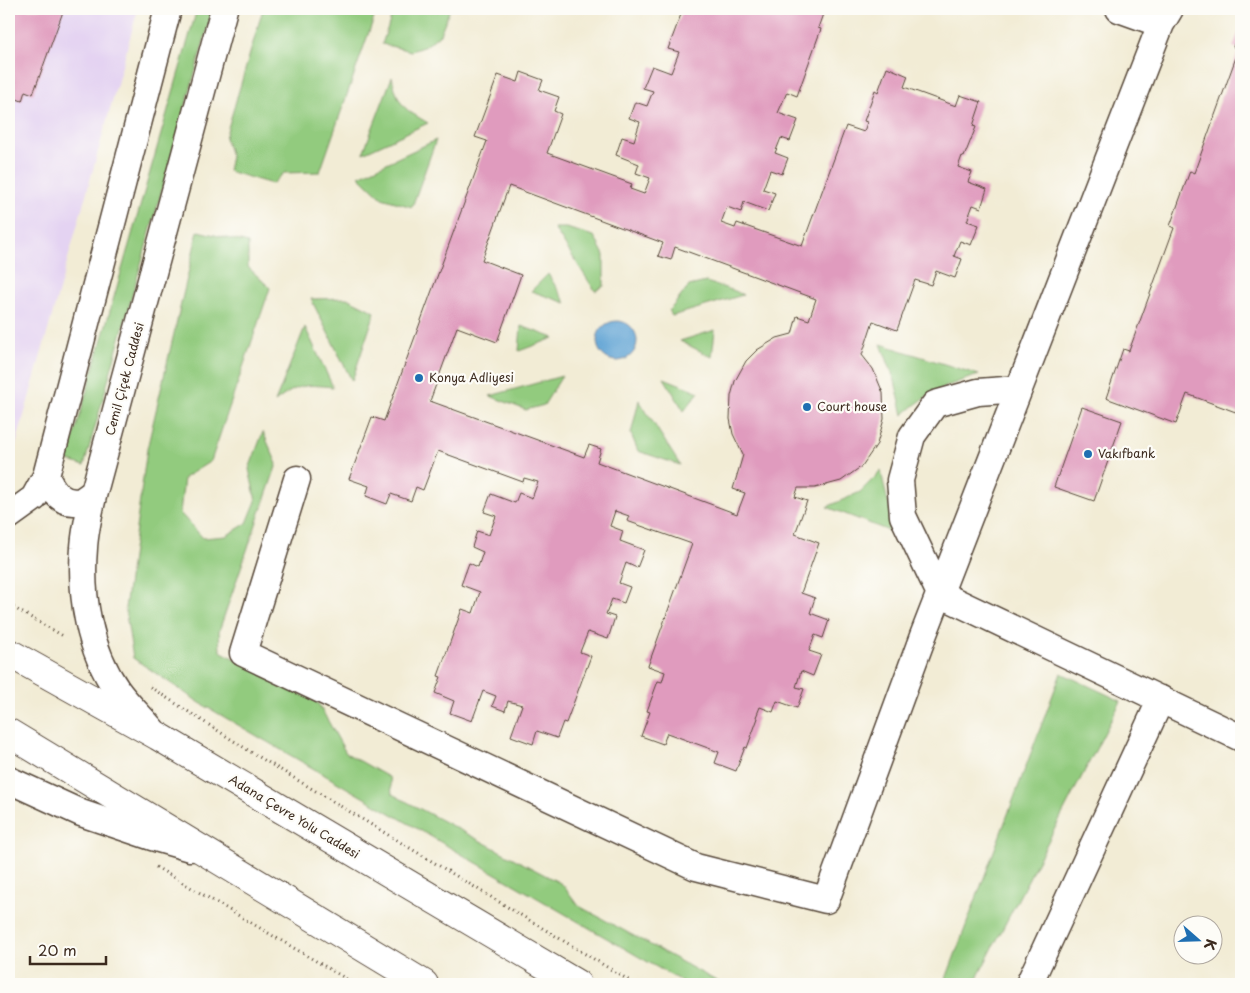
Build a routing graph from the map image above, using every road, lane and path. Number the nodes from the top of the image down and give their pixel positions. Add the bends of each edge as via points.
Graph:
1 (168, 9) edge
2 (224, 9) edge
3 (1119, 9) edge
4 (1165, 16) edge
5 (1019, 389) junction
6 (46, 476) junction
7 (297, 479) dead end
8 (94, 492) junction
9 (9, 516) edge
10 (940, 594) junction
11 (9, 605) edge
12 (9, 653) edge
13 (99, 656) junction
14 (142, 682) dead end
15 (1161, 699) junction
16 (9, 733) edge
17 (158, 736) junction
18 (1241, 738) edge
19 (9, 780) edge
20 (207, 852) junction
21 (149, 862) dead end
22 (355, 984) edge
23 (424, 984) edge
24 (577, 984) edge
25 (635, 984) edge
26 (1029, 984) edge

1 - 6 street
2 - 8 street, Cemil Çiçek Caddesi
3 - 4 street
4 - 5 street
5 - 10 street
5 - 10 street via 978,392 935,404 912,436 900,480 903,516
6 - 8 street via 50,487 68,501 81,501
6 - 9 street via 34,498
7 - 10 street via 243,653 696,867 826,900
8 - 13 street, Cemil Çiçek Caddesi via 84,547 84,576 86,607
10 - 15 street
11 - 13 path
12 - 17 highway, Adana Çevre Yolu Caddesi
13 - 17 street, Cemil Çiçek Caddesi via 117,690
14 - 25 path via 251,752
15 - 18 street
15 - 26 street
16 - 20 highway
17 - 24 highway, Adana Çevre Yolu Caddesi
19 - 20 street via 81,813
20 - 23 highway
21 - 22 path

